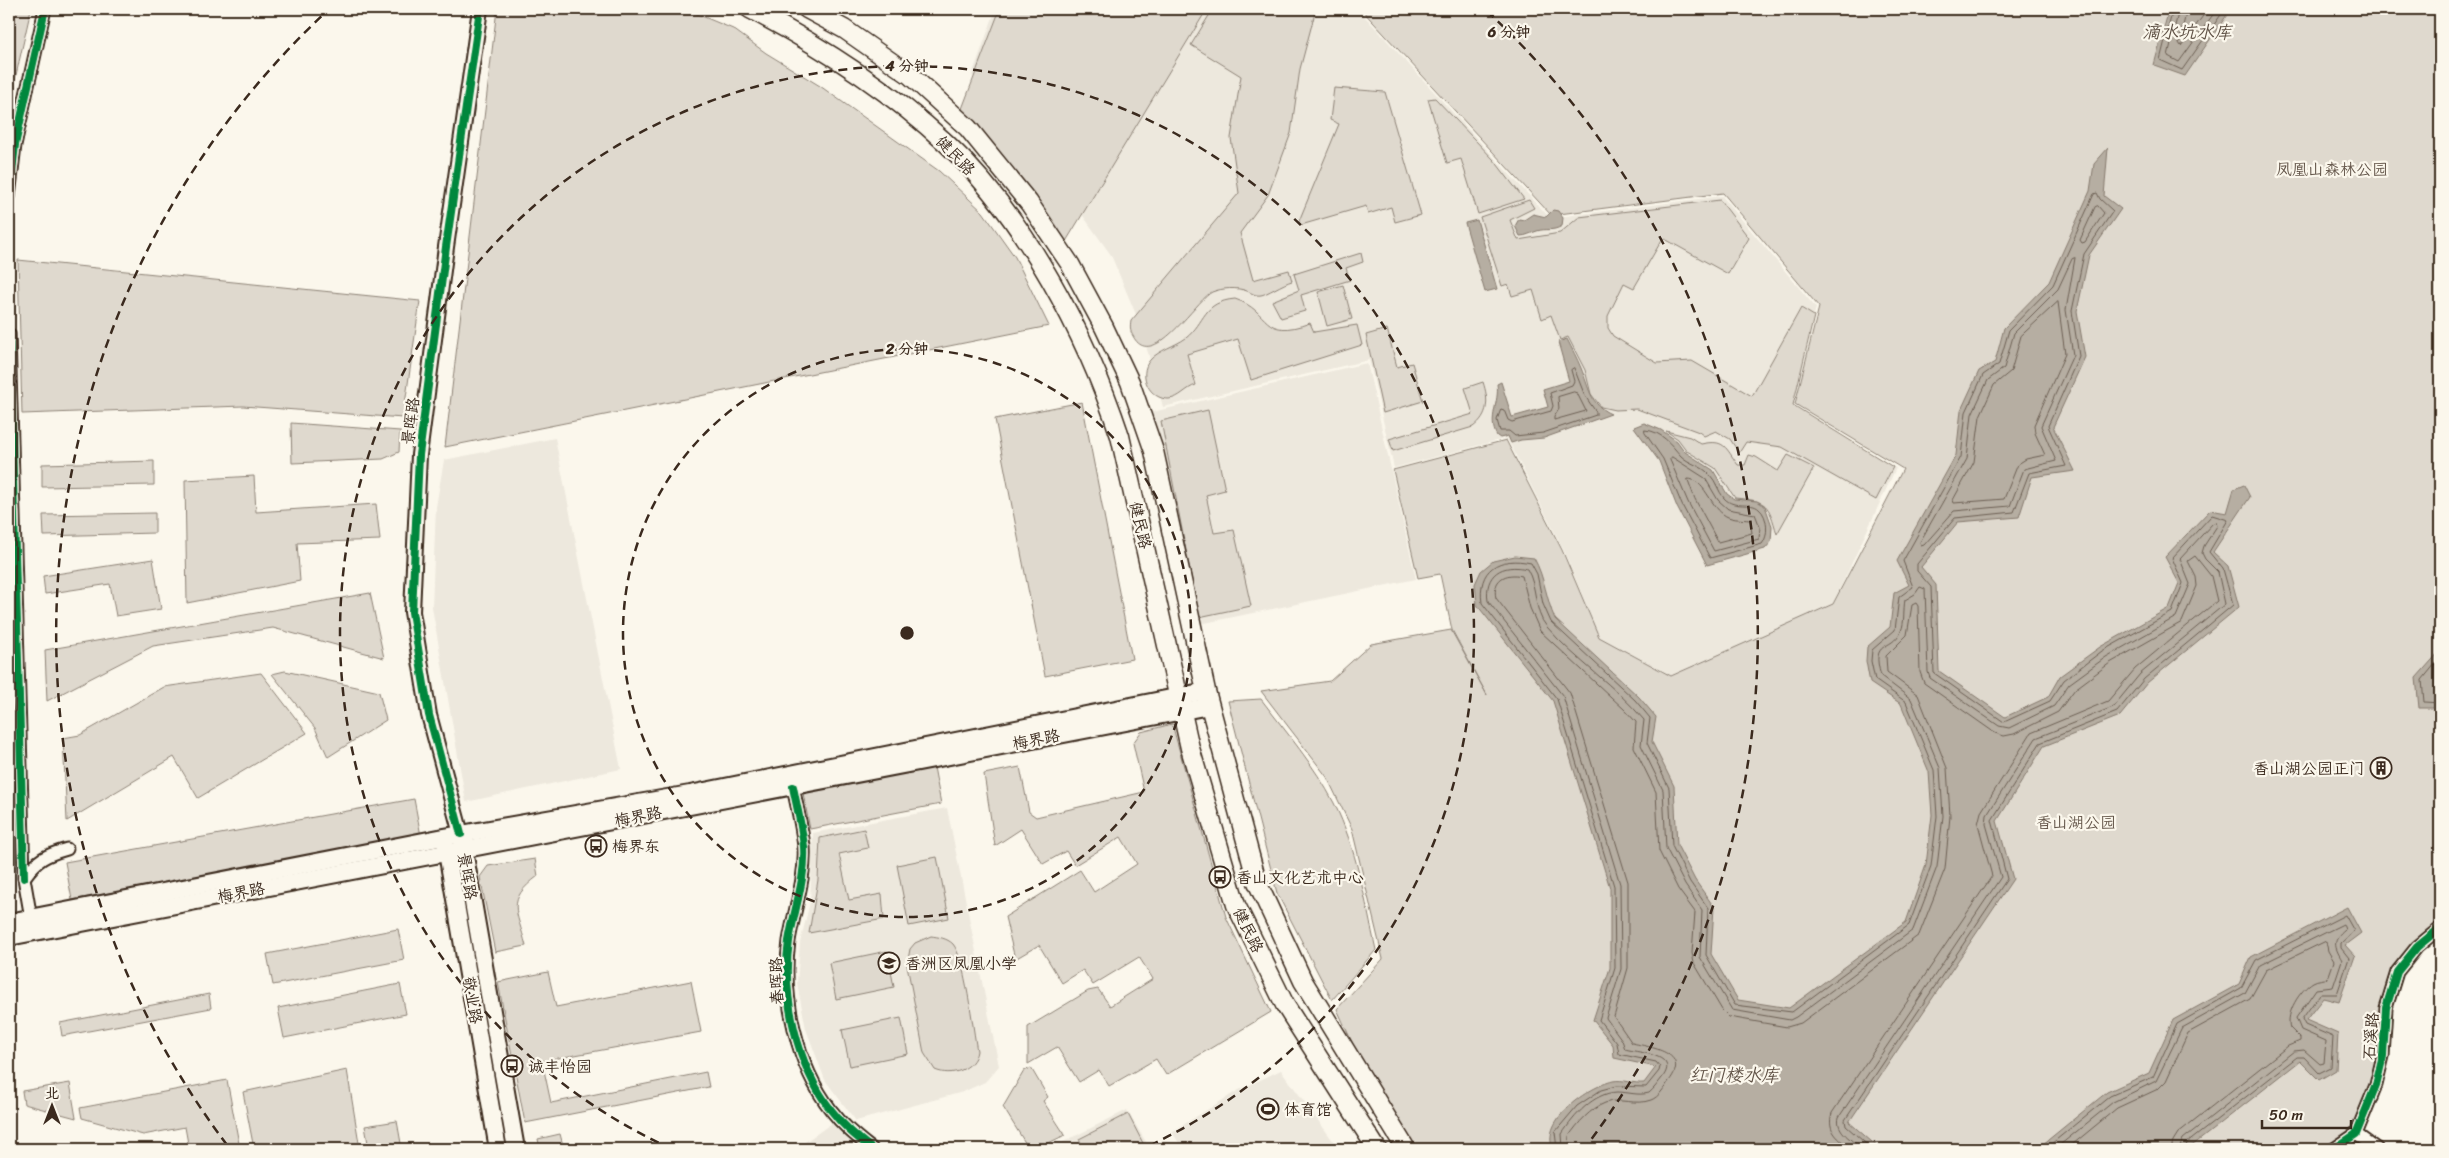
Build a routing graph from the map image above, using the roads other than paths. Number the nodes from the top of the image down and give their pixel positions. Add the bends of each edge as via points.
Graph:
1 (45, 9) edge
2 (480, 9) edge
3 (750, 9) edge
4 (807, 9) edge
5 (9, 197) edge
6 (9, 334) edge
7 (14, 689) edge
8 (1208, 699) junction
9 (1180, 704) junction
10 (793, 787) junction
11 (462, 841) junction
12 (446, 844) junction
13 (68, 849) dead end
14 (24, 878) junction
15 (9, 922) edge
16 (32, 925) junction
17 (2440, 928) edge
18 (9, 937) edge
19 (2356, 1134) junction
20 (498, 1149) edge
21 (516, 1149) edge
22 (872, 1149) edge
23 (1377, 1149) edge
24 (1406, 1149) edge
25 (2334, 1149) edge
26 (2377, 1149) edge

1 - 5 street via 15,145
2 - 11 street, 景晖路 via 419,455 412,612 429,715
3 - 9 main road, 健民路 via 838,58 922,121 985,185 1050,279 1108,398 1120,436
4 - 8 main road, 健民路 via 844,29 910,75 968,128 1029,203 1070,264 1126,374 1154,452
6 - 7 street
7 - 14 street
8 - 9 main road
8 - 24 main road, 健民路 via 1245,843 1270,912 1303,982
9 - 10 main road, 梅界路
9 - 11 main road via 690,794
9 - 23 main road, 健民路 via 1236,905 1285,1005
10 - 11 main road, 梅界路
10 - 22 street, 春晖路 via 804,848 802,879 789,943 786,978 790,1011 815,1085 831,1110
11 - 12 main road, 梅界路
11 - 21 main road, 景晖路
12 - 16 main road, 梅界路
12 - 20 main road, 敬业路
13 - 14 street via 34,863
14 - 16 street
15 - 16 main road
16 - 18 main road, 梅界路
17 - 19 street, 石溪路 via 2410,954 2392,984 2386,1008 2381,1070
19 - 25 street
19 - 26 street

